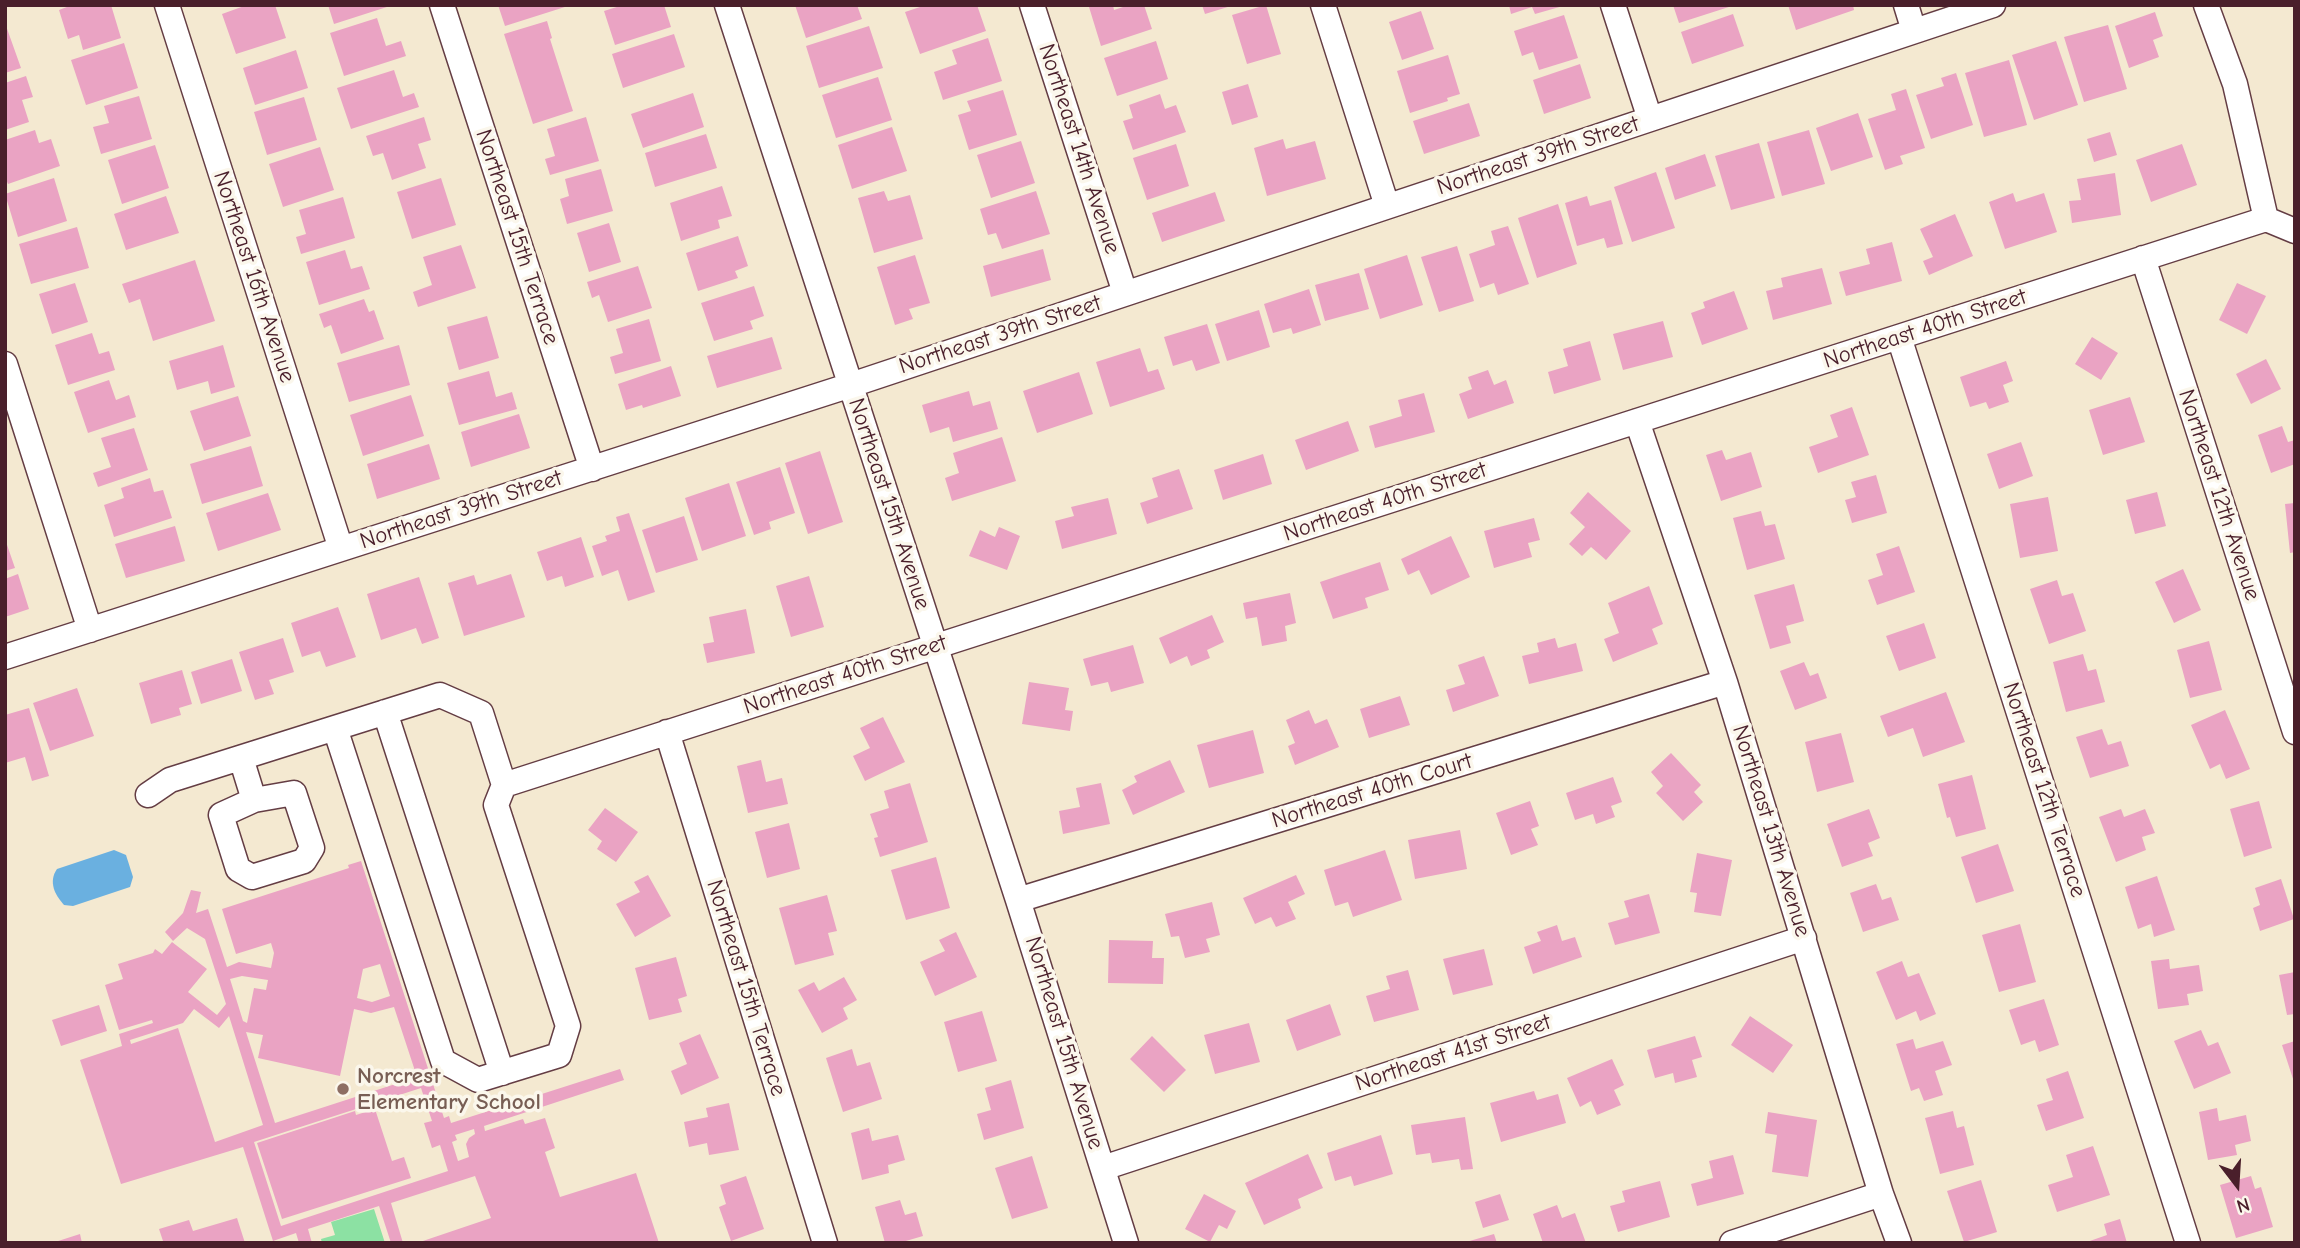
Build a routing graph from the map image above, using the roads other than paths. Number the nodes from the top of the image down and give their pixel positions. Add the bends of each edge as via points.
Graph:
1 (167, 5) edge
2 (442, 5) edge
3 (727, 5) edge
4 (1032, 5) edge
5 (1323, 5) edge
6 (1613, 5) edge
7 (1906, 5) edge
8 (1993, 5) edge
9 (2206, 5) edge
10 (1914, 31) junction
11 (1650, 119) junction
12 (1387, 206) junction
13 (2266, 219) junction
14 (2295, 231) edge
15 (2143, 258) junction
16 (1125, 293) junction
17 (1899, 337) junction
18 (5, 364) edge
19 (850, 385) junction
20 (1637, 421) junction
21 (592, 469) junction
22 (341, 548) junction
23 (90, 630) junction
24 (936, 646) junction
25 (5, 657) edge
26 (1726, 682) junction
27 (385, 712) junction
28 (335, 728) junction
29 (667, 732) junction
30 (2295, 732) edge
31 (241, 758) junction
32 (504, 785) junction
33 (148, 795) dead end
34 (254, 800) dead end
35 (1018, 900) junction
36 (1804, 938) junction
37 (502, 1073) junction
38 (1103, 1168) junction
39 (1881, 1194) junction
40 (825, 1243) edge
41 (1126, 1243) edge
42 (1732, 1243) edge
43 (1899, 1243) edge
44 (2188, 1243) edge

1 - 22 street, Northeast 16th Avenue
2 - 21 street, Northeast 15th Terrace
3 - 19 street, Northeast 15th Avenue
4 - 16 street, Northeast 14th Avenue
5 - 12 street
6 - 11 street
7 - 10 street
8 - 10 street, Northeast 39th Street
9 - 13 street via 2235,84
10 - 11 street, Northeast 39th Street
11 - 12 street, Northeast 39th Street
12 - 16 street, Northeast 39th Street
13 - 14 street
13 - 15 street, Northeast 40th Street
15 - 17 street, Northeast 40th Street
15 - 30 street, Northeast 12th Avenue
16 - 19 street, Northeast 39th Street
17 - 20 street, Northeast 40th Street
17 - 44 street, Northeast 12th Terrace
18 - 23 street
19 - 21 street, Northeast 39th Street
19 - 24 street, Northeast 15th Avenue
20 - 24 street, Northeast 40th Street
20 - 26 street, Northeast 13th Avenue
21 - 22 street, Northeast 39th Street
22 - 23 street, Northeast 39th Street
23 - 25 street, Northeast 39th Street
24 - 29 street, Northeast 40th Street
24 - 35 street, Northeast 15th Avenue
26 - 35 street, Northeast 40th Court
26 - 36 street, Northeast 13th Avenue
27 - 28 street
27 - 32 street via 440,695 481,713
27 - 37 street
28 - 31 street
28 - 37 street via 443,1061 478,1080
29 - 32 street, Northeast 40th Street
29 - 40 street, Northeast 15th Terrace
31 - 33 street via 170,780
31 - 34 street
32 - 37 street via 496,805 568,1027 559,1055
35 - 38 street, Northeast 15th Avenue
36 - 38 street, Northeast 41st Street
36 - 39 street, Northeast 13th Avenue
38 - 41 street, Northeast 15th Avenue
39 - 42 street
39 - 43 street, Northeast 13th Avenue

